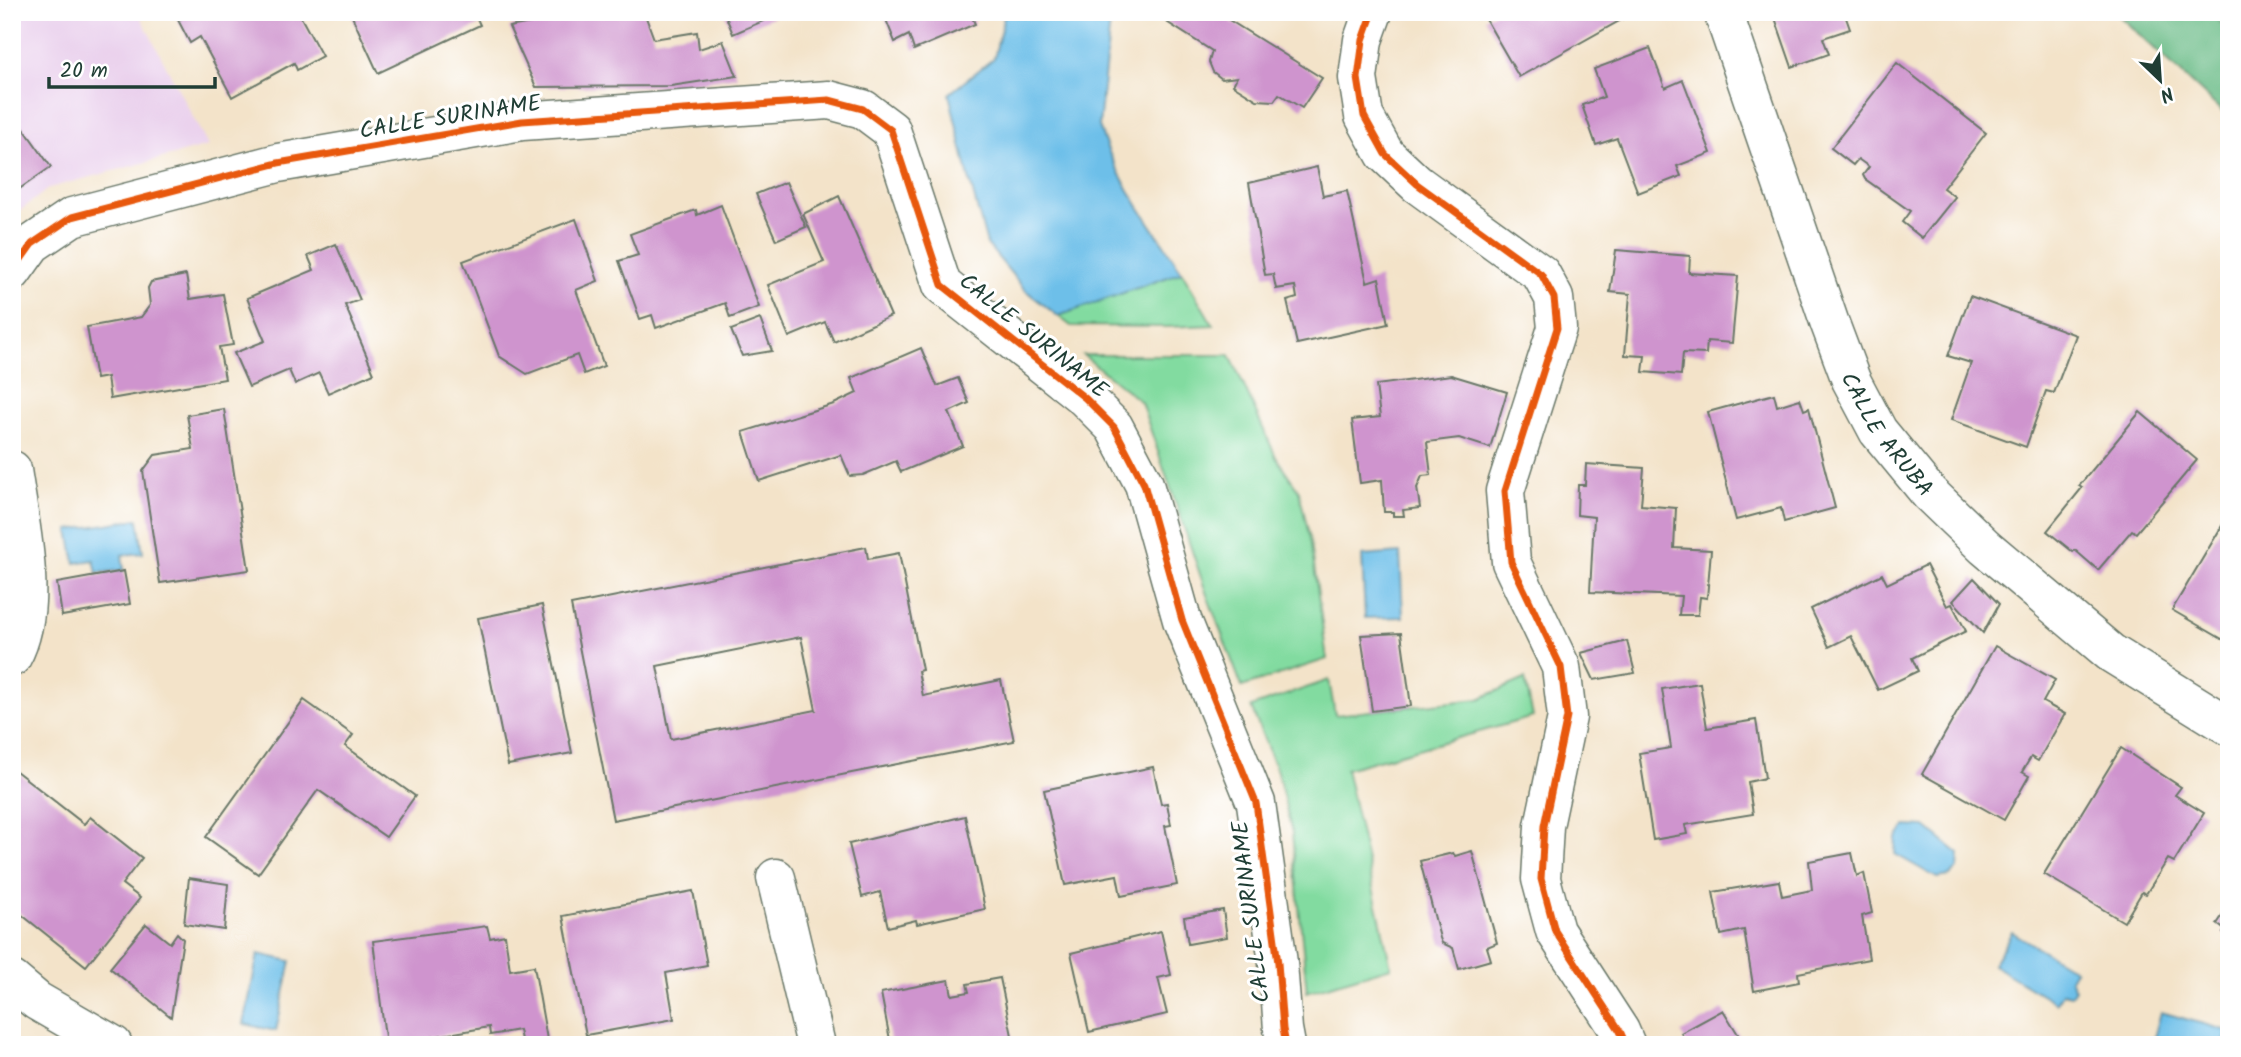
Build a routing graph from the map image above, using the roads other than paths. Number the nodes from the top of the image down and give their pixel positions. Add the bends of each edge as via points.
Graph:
1 (1373, 12) edge
2 (1723, 12) edge
3 (12, 272) edge
4 (12, 470) edge
5 (12, 657) edge
6 (2229, 726) edge
7 (776, 878) dead end
8 (12, 980) edge
9 (113, 1045) edge
10 (816, 1045) edge
11 (1286, 1045) edge
12 (1626, 1045) edge

1 - 12 street via 1363,40 1358,78 1364,116 1385,154 1417,184 1541,274 1553,298 1557,328 1505,491 1511,562 1561,667 1567,717 1544,825 1541,879 1555,931
2 - 6 street, CALLE ARUBA via 1834,335 1878,431 1929,493 2006,565 2112,653
3 - 11 street, CALLE SURINAME via 32,244 72,217 278,163 522,121 829,100 863,109 891,131 942,285 1085,398 1114,427 1144,484 1182,620 1256,803
4 - 5 street via 27,582 20,643
7 - 10 street
8 - 9 street via 37,1001

